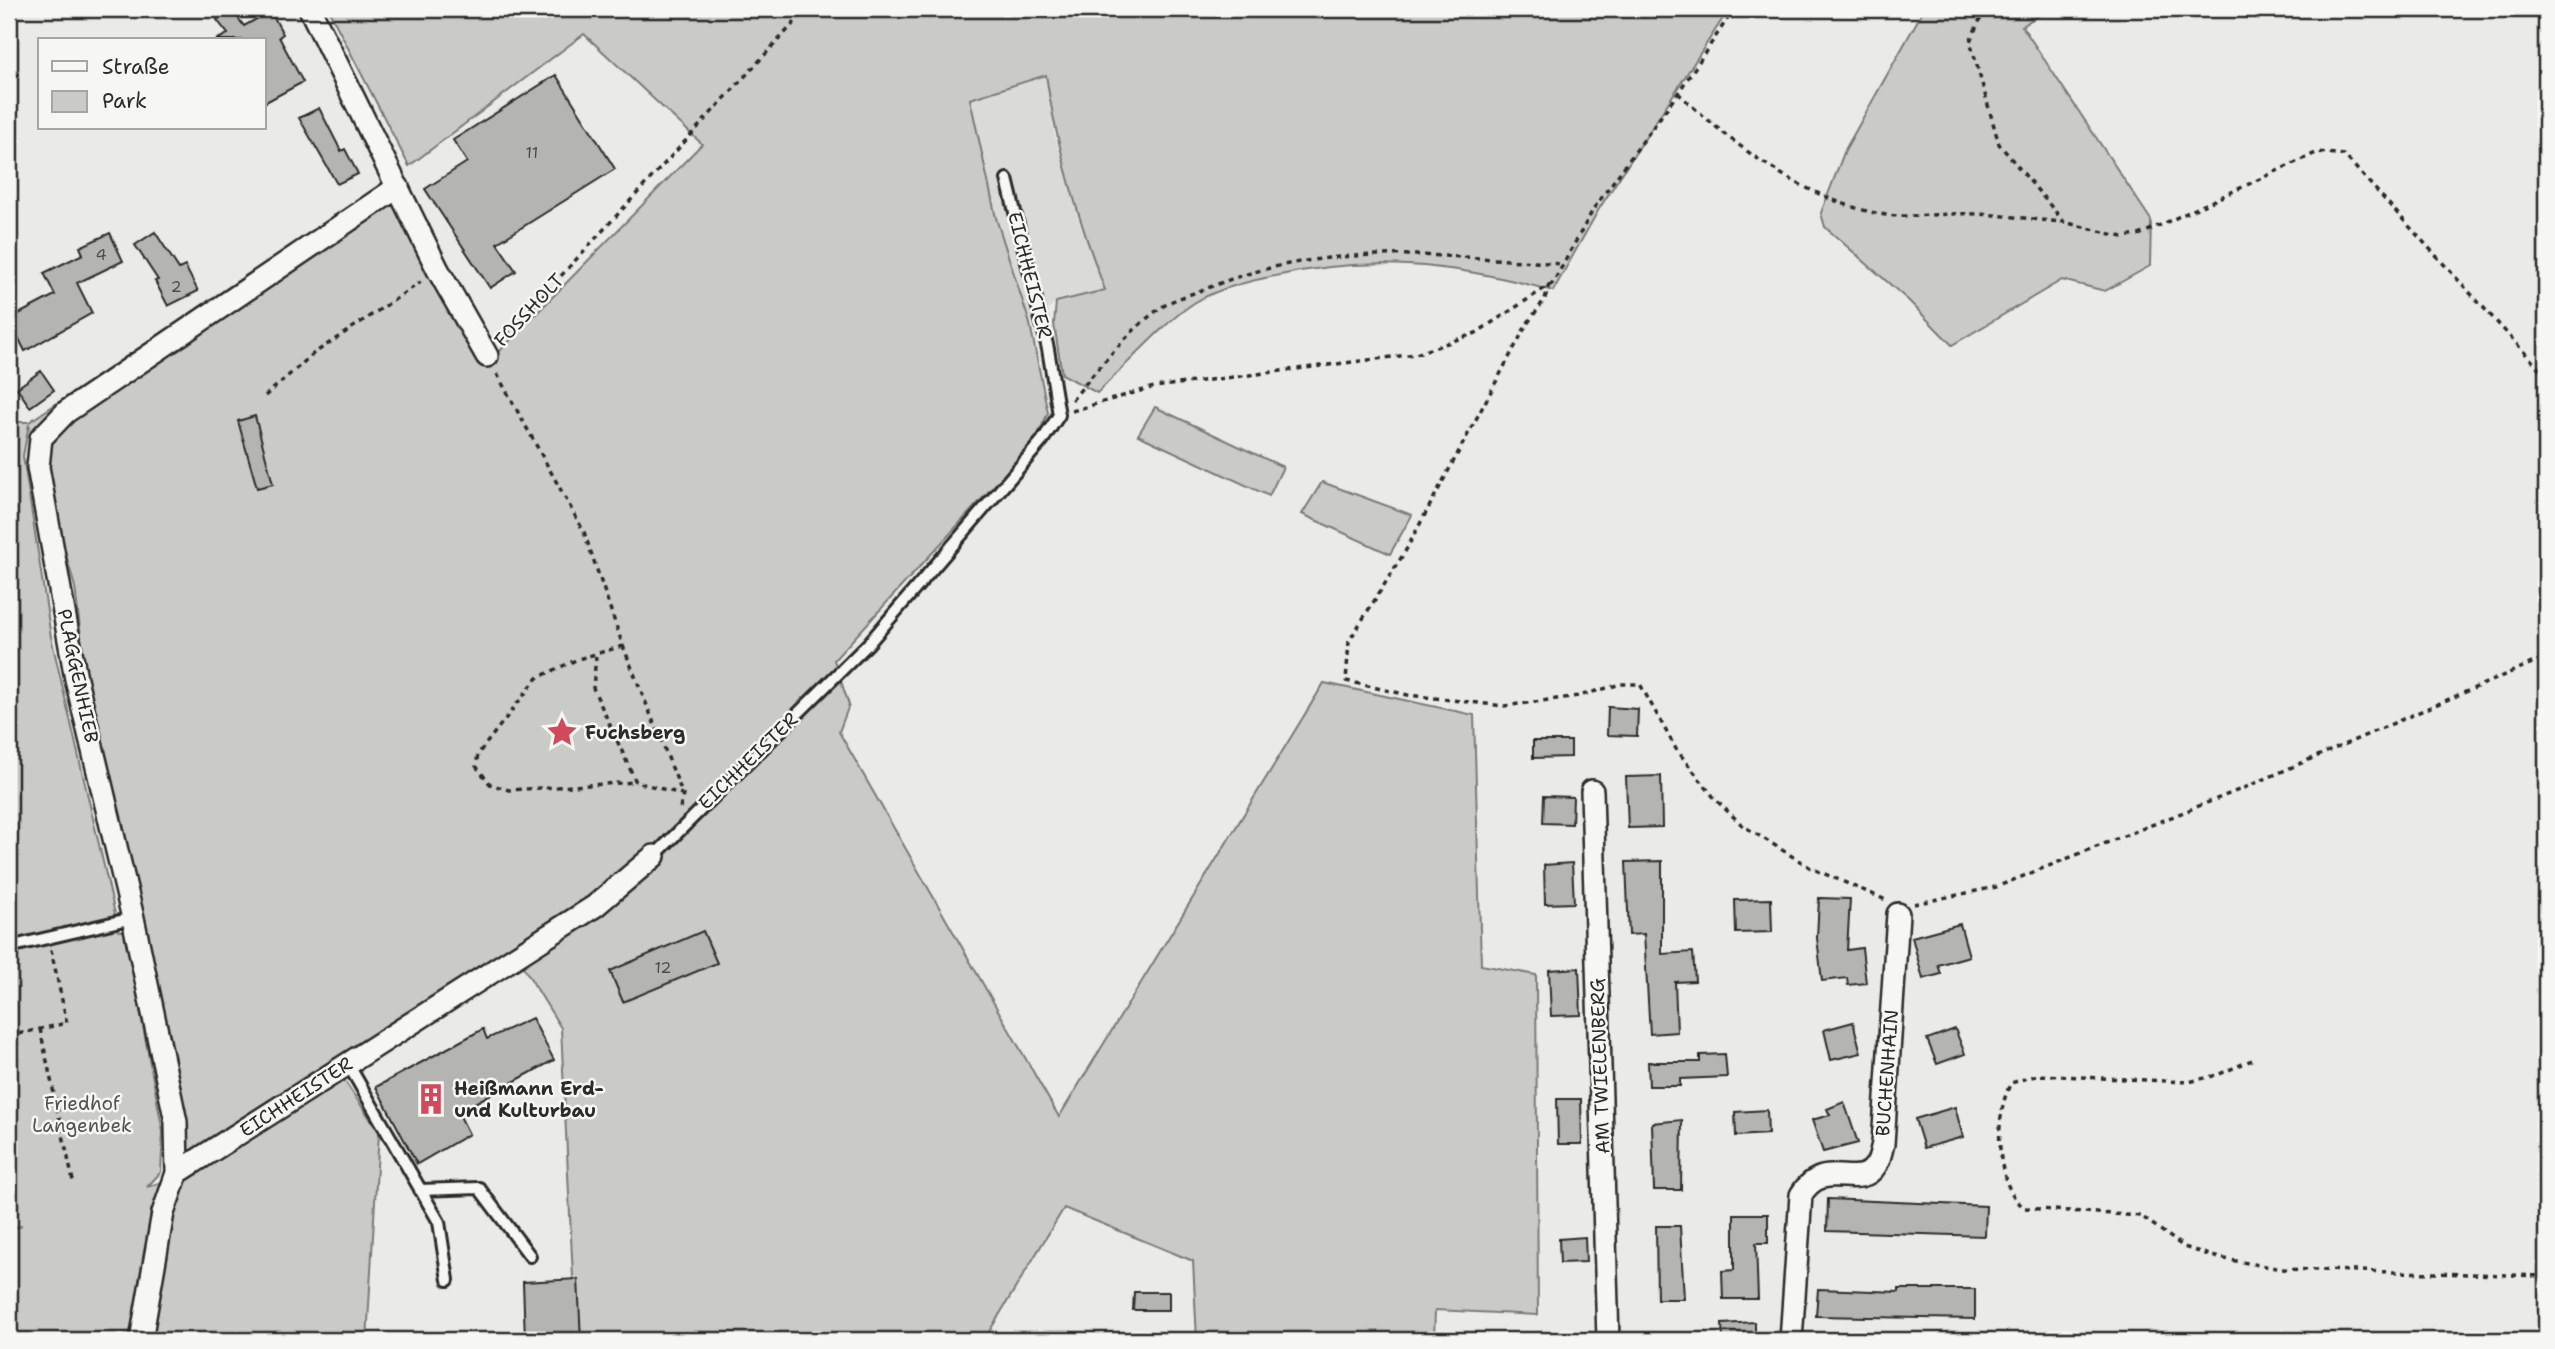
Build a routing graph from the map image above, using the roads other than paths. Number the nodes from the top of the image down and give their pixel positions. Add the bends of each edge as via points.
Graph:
1 (310, 9) edge
2 (1007, 179) dead end
3 (398, 187) junction
4 (487, 356) road end
5 (1592, 791) dead end
6 (654, 856) joint
7 (1899, 910) road end
8 (134, 918) junction
9 (9, 947) edge
10 (348, 1064) junction
11 (177, 1173) junction
12 (420, 1191) junction
13 (530, 1256) dead end
14 (448, 1280) dead end
15 (141, 1340) edge
16 (1608, 1340) edge
17 (1791, 1340) edge

1 - 3 street, FOSSHOLT
2 - 6 lane, EICHHEISTER via 1059,415 1042,441 868,644
3 - 4 street, FOSSHOLT
3 - 8 street, PLAGGENHIEB via 66,412 41,438 38,467 76,679
5 - 16 street, AM TWIELENBERG
6 - 10 street, EICHHEISTER via 595,906
7 - 17 street, BUCHENHAIN via 1883,1144 1876,1166 1861,1177 1823,1175 1809,1182 1801,1195
8 - 9 lane
8 - 11 street, PLAGGENHIEB via 176,1122
10 - 11 street, EICHHEISTER
10 - 12 lane
11 - 15 street, PLAGGENHIEB via 163,1213
12 - 13 lane via 480,1188
12 - 14 lane via 439,1222

